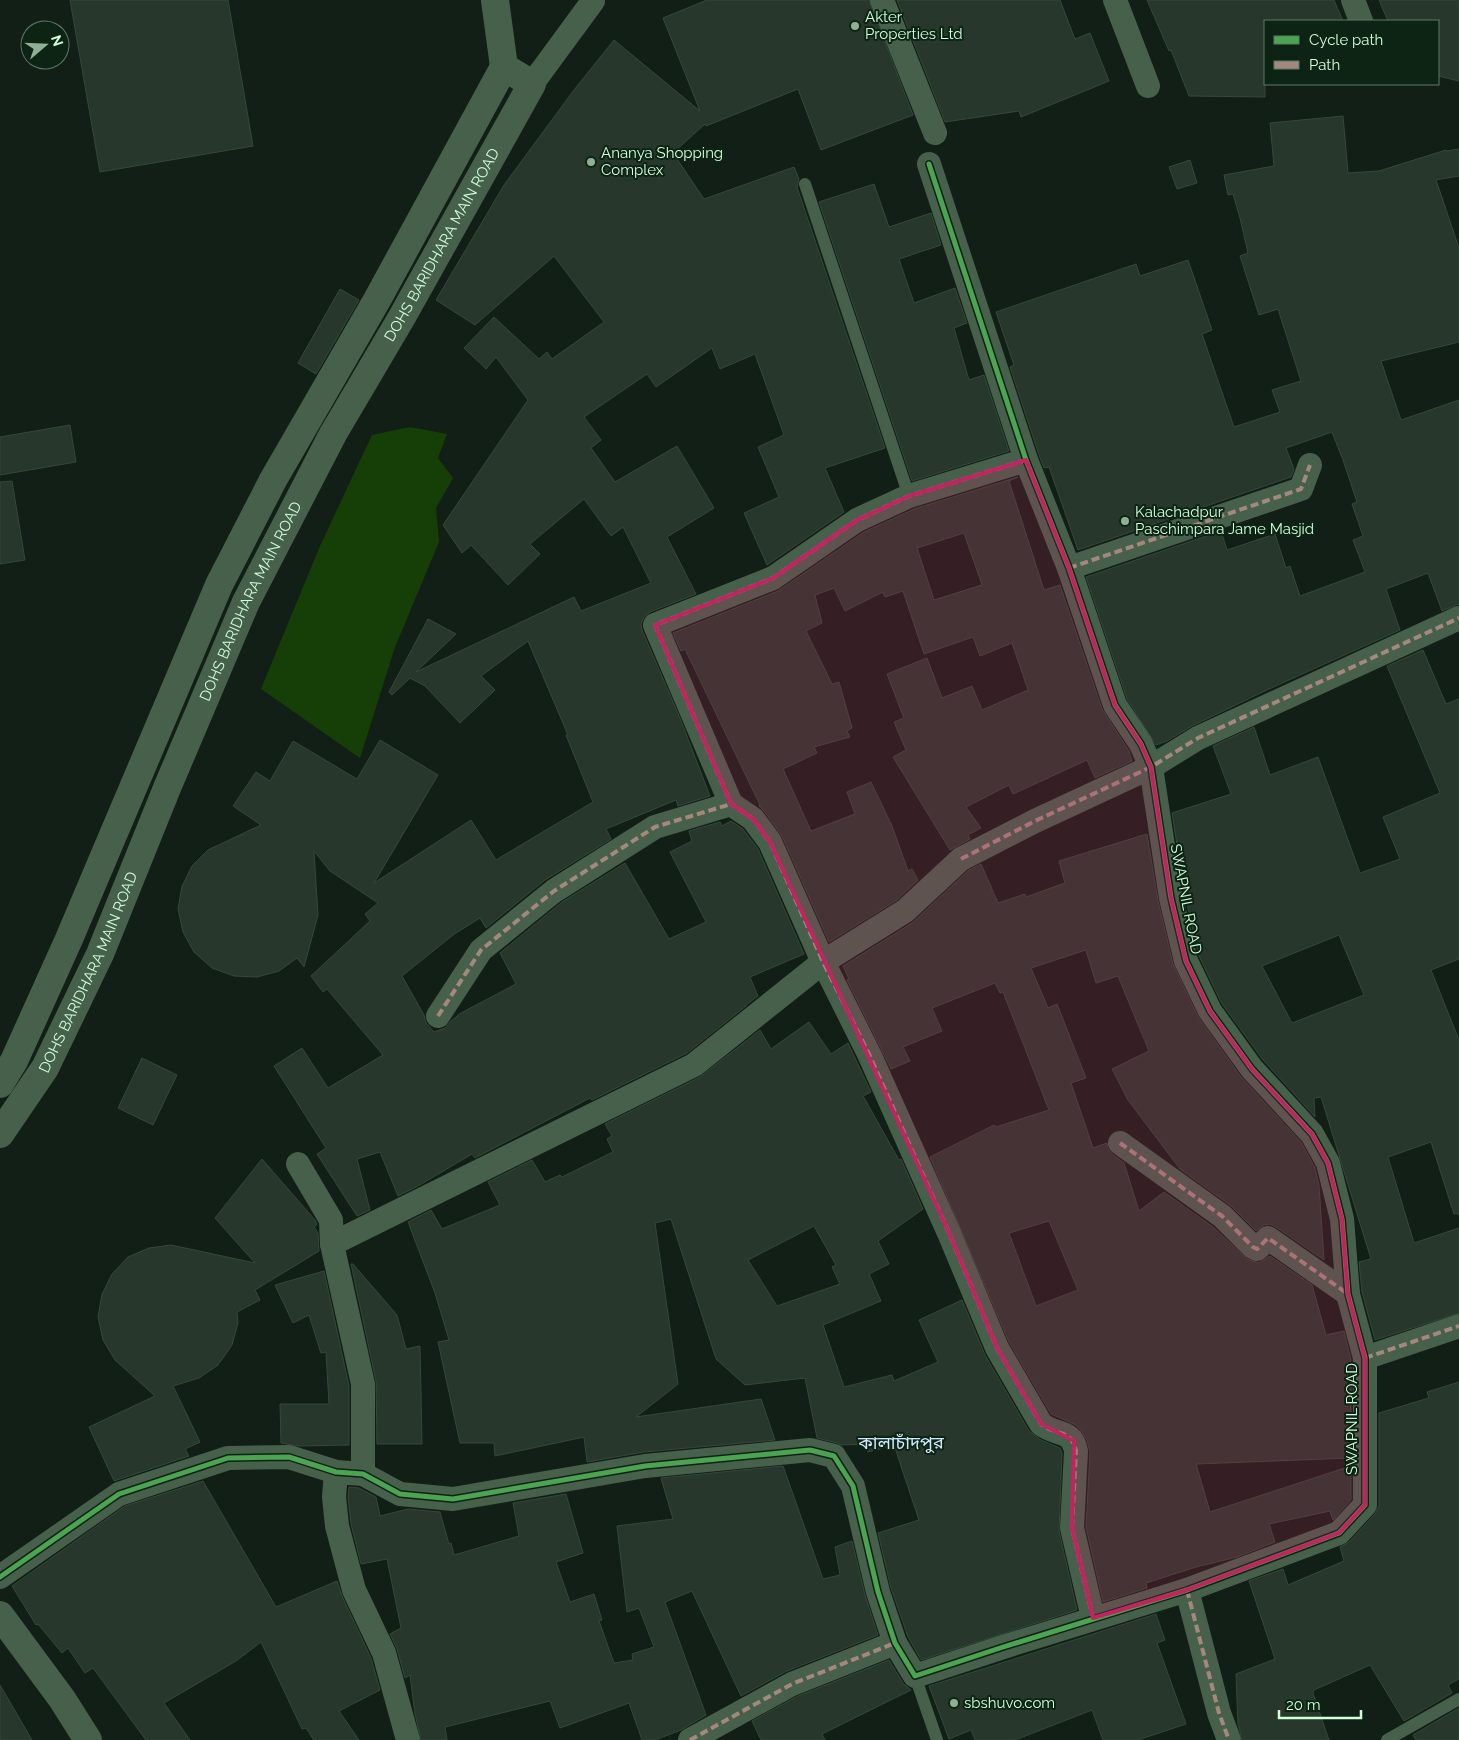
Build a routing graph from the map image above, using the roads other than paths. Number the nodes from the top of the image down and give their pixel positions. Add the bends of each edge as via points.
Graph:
1 (495, 0) edge
2 (594, 0) edge
3 (882, 0) edge
4 (1115, 0) edge
5 (1353, 0) edge
6 (1361, 20) edge
7 (504, 67) junction
8 (532, 84) junction
9 (1148, 86) dead end
10 (935, 133) dead end
11 (929, 164) dead end
12 (805, 184) dead end
13 (1026, 460) junction
14 (1310, 465) dead end
15 (909, 496) junction
16 (1069, 568) junction
17 (1459, 618) edge
18 (1151, 767) junction
19 (731, 804) junction
20 (823, 962) junction
21 (438, 1016) dead end
22 (0, 1084) edge
23 (0, 1134) edge
24 (1120, 1143) dead end
25 (298, 1164) dead end
26 (332, 1244) junction
27 (1348, 1294) junction
28 (1459, 1326) edge
29 (1365, 1358) junction
30 (336, 1472) junction
31 (363, 1474) junction
32 (0, 1577) edge
33 (1187, 1590) junction
34 (0, 1615) edge
35 (1093, 1618) junction
36 (895, 1643) junction
37 (915, 1676) junction
38 (1459, 1699) edge
39 (88, 1740) edge
40 (408, 1740) edge
41 (690, 1740) edge
42 (937, 1740) edge
43 (1229, 1740) edge
44 (1387, 1740) edge

1 - 7 street
2 - 8 street
3 - 10 street
4 - 9 street
5 - 6 street
7 - 8 street
7 - 22 street, DOHS BARIDHARA MAIN ROAD via 377,300 273,480 219,585 69,939 14,1061
8 - 23 street, DOHS BARIDHARA MAIN ROAD via 334,434 246,602 100,954 45,1068
11 - 13 street, SWAPNIL ROAD
12 - 15 lane
13 - 15 street
13 - 16 street, SWAPNIL ROAD
14 - 16 street via 1301,489
15 - 19 street via 857,520 773,578 655,626
16 - 18 street, SWAPNIL ROAD via 1115,705 1141,744
17 - 18 street via 1198,738
18 - 20 street via 961,859 905,911
18 - 27 street, SWAPNIL ROAD via 1171,898 1186,961 1210,1011 1252,1068 1312,1134 1328,1163 1342,1219
19 - 20 street via 753,819 770,842
19 - 21 street via 655,827 554,891 482,950
20 - 26 street via 694,1065
20 - 35 street via 870,1056 997,1348 1040,1424 1074,1441 1072,1528
24 - 27 street via 1222,1216 1253,1247 1257,1248 1268,1238
25 - 26 street via 331,1220
26 - 31 street via 363,1384
27 - 29 street, SWAPNIL ROAD
28 - 29 street
29 - 33 street, SWAPNIL ROAD via 1365,1505 1339,1533
30 - 31 street
30 - 32 street via 289,1457 228,1458 119,1494
30 - 40 street via 337,1526 354,1590 384,1653
31 - 36 street via 400,1494 453,1499 645,1466 810,1450 834,1456 853,1486 878,1592
33 - 35 street, SWAPNIL ROAD
33 - 43 street
34 - 39 street
35 - 37 street, SWAPNIL ROAD
36 - 37 street
36 - 41 street via 792,1684
37 - 42 lane
38 - 44 lane

